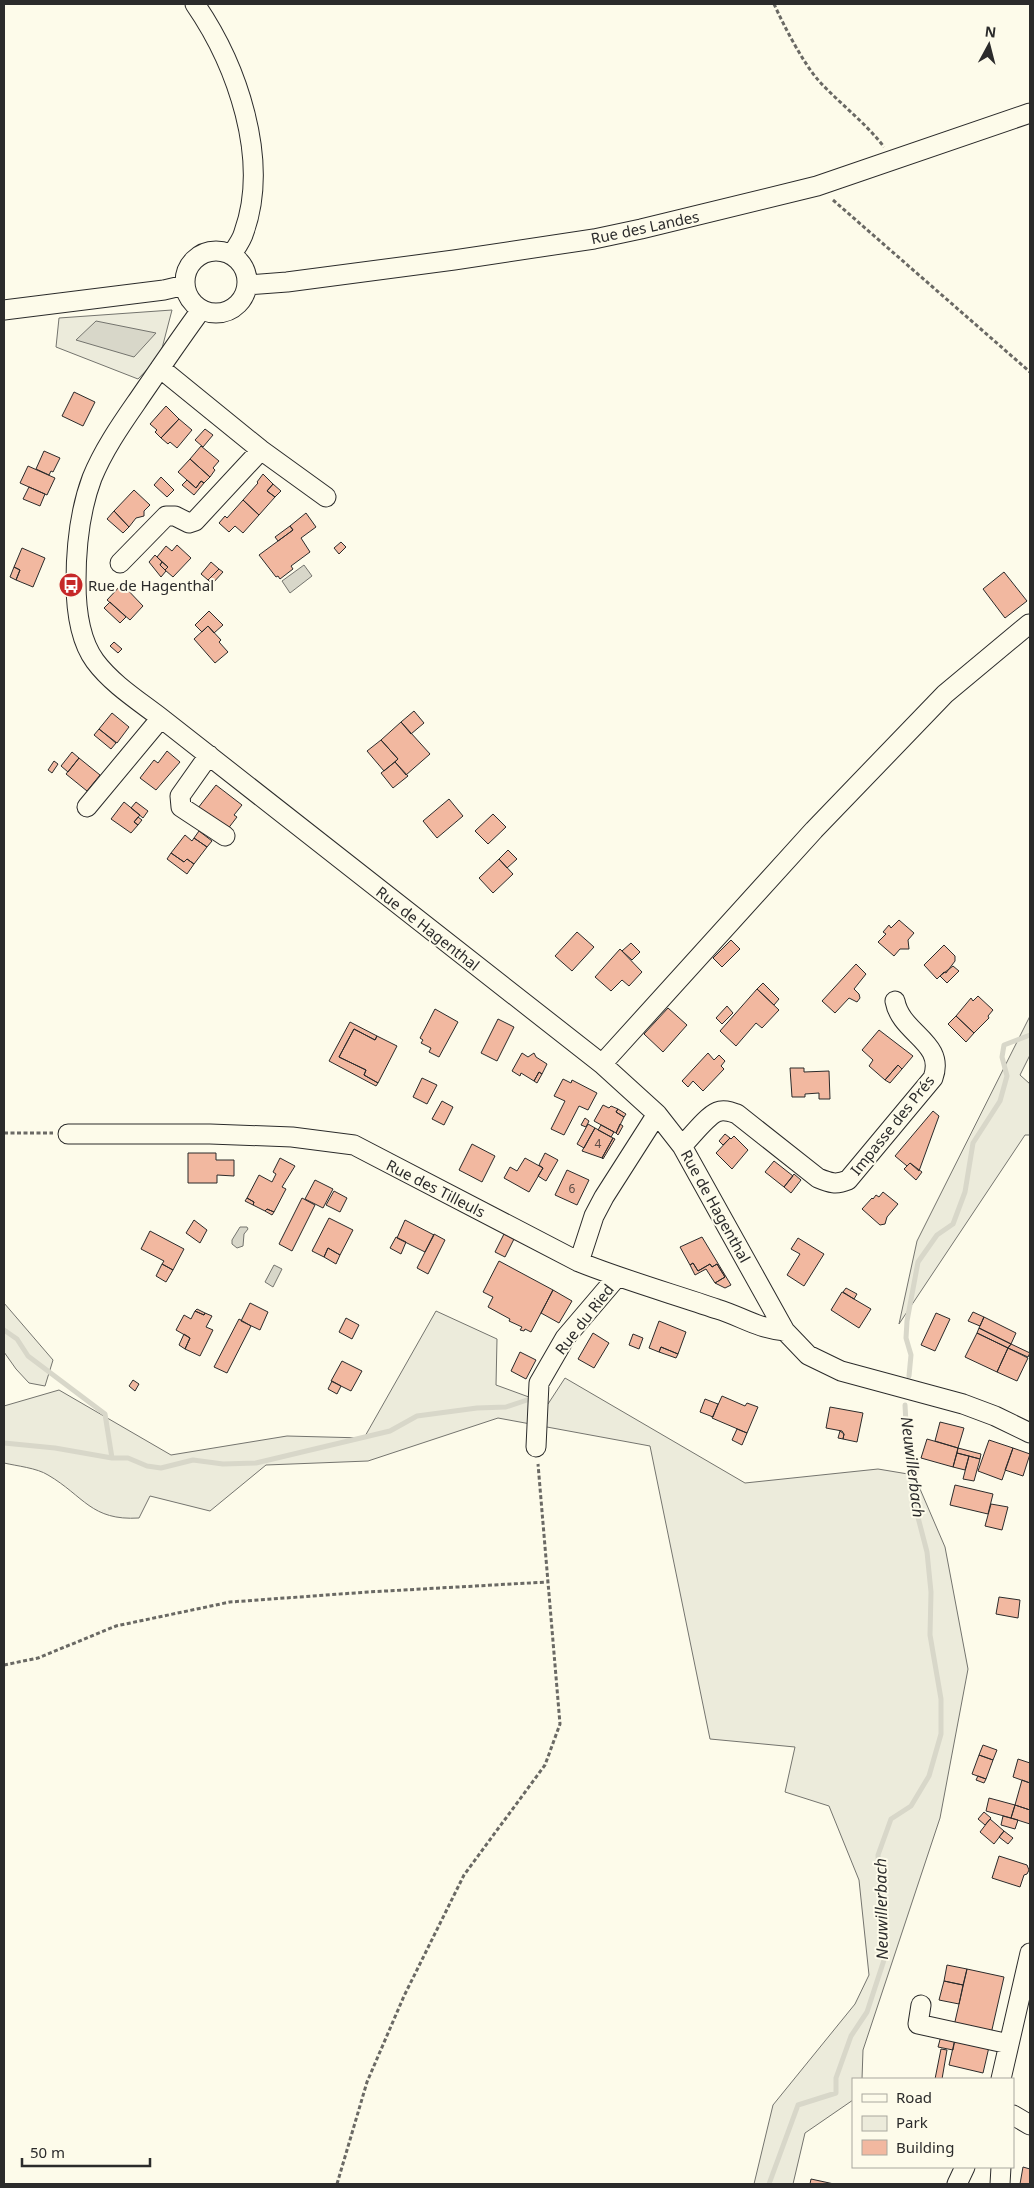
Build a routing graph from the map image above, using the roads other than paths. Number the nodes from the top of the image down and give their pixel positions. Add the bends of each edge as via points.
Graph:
1 (195, 4) edge
2 (1030, 113) edge
3 (231, 255) junction
4 (185, 285) junction
5 (247, 285) junction
6 (4, 310) edge
7 (201, 310) junction
8 (160, 368) junction
9 (261, 450) junction
10 (326, 496) dead end
11 (120, 563) dead end
12 (1029, 624) edge
13 (160, 718) junction
14 (209, 755) junction
15 (87, 808) dead end
16 (225, 836) dead end
17 (894, 1001) dead end
18 (602, 1064) junction
19 (657, 1114) junction
20 (68, 1134) road end
21 (682, 1146) junction
22 (579, 1262) junction
23 (617, 1277) junction
24 (785, 1331) junction
25 (1030, 1433) edge
26 (536, 1447) road end
27 (1030, 1953) edge
28 (921, 2005) dead end
29 (1010, 2044) junction
30 (1001, 2078) edge
31 (1014, 2116) edge
32 (1030, 2125) edge
33 (965, 2168) edge
34 (1002, 2168) edge
35 (958, 2184) edge
36 (1000, 2184) edge

1 - 3 street via 231,72 245,114 254,162 253,197 244,233
2 - 5 street, Rue des Landes via 817,186 641,229 444,262
3 - 4 street via 222,252 203,254 189,267
3 - 5 street via 244,268
4 - 6 street
4 - 7 street via 190,299
5 - 7 street via 239,303 231,310 211,313
7 - 8 street, Rue de Hagenthal
8 - 9 street
8 - 13 street, Rue de Hagenthal via 118,430 92,477 81,519 76,559 82,631 95,661
9 - 10 street
9 - 11 street via 195,521 189,523 175,516 166,516
12 - 18 street via 938,701 814,830
13 - 14 street, Rue de Hagenthal
13 - 15 street
14 - 16 street via 179,802 181,807
14 - 18 street, Rue de Hagenthal
17 - 21 street, Impasse des Prés via 897,1012 935,1056 936,1068 933,1078 848,1180 839,1184 818,1178 737,1114 726,1111 711,1115
18 - 19 street, Rue de Hagenthal
19 - 21 street, Rue de Hagenthal
19 - 22 street via 604,1197 594,1216
20 - 22 street, Rue des Tilleuls via 292,1137 354,1145
21 - 24 street, Rue de Hagenthal
22 - 23 street, Rue des Tilleuls
23 - 24 street, Rue des Tilleuls via 719,1309 764,1329
23 - 26 street, Rue du Ried via 565,1338 539,1383
24 - 25 street, Rue de Hagenthal via 808,1355 841,1371 964,1404
27 - 29 street
28 - 29 street via 918,2024
29 - 30 street
31 - 32 street
33 - 35 street
34 - 36 street

